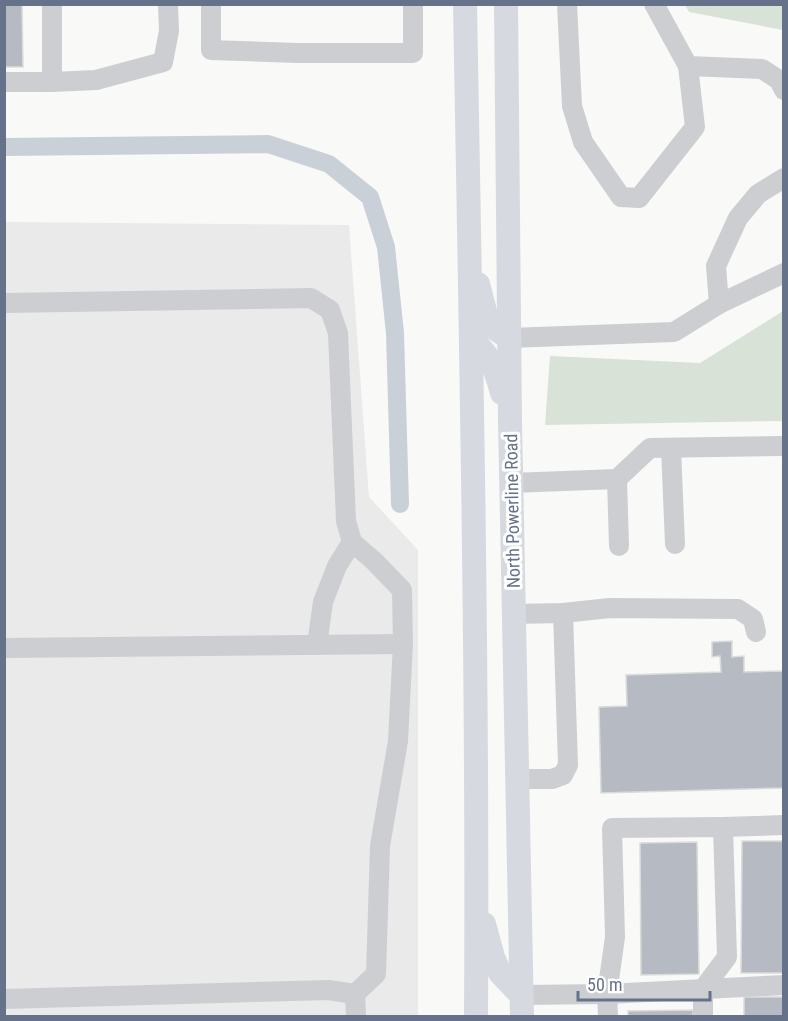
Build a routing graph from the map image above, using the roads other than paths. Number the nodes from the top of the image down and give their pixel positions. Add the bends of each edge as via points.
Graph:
1 (52, 4) edge
2 (168, 4) edge
3 (211, 4) edge
4 (412, 4) edge
5 (465, 4) edge
6 (506, 4) edge
7 (567, 4) edge
8 (654, 4) edge
9 (688, 66) junction
10 (4, 82) edge
11 (52, 82) junction
12 (783, 90) edge
13 (783, 178) edge
14 (469, 253) junction
15 (783, 273) edge
16 (4, 303) edge
17 (719, 304) junction
18 (471, 338) junction
19 (509, 338) junction
20 (510, 422) junction
21 (783, 446) edge
22 (671, 447) junction
23 (617, 479) junction
24 (511, 483) junction
25 (352, 542) junction
26 (675, 544) dead end
27 (619, 546) dead end
28 (563, 613) junction
29 (514, 614) junction
30 (756, 632) dead end
31 (404, 644) junction
32 (316, 645) junction
33 (4, 648) edge
34 (517, 779) junction
35 (783, 825) edge
36 (723, 827) junction
37 (477, 896) junction
38 (783, 985) edge
39 (703, 989) junction
40 (355, 994) junction
41 (607, 994) junction
42 (4, 999) edge
43 (521, 1006) edge
44 (356, 1017) edge
45 (476, 1017) edge
46 (608, 1017) edge
47 (703, 1017) edge

1 - 11 street
2 - 11 street via 169,31 163,62 96,80
3 - 4 street via 211,50 414,53
5 - 14 main road
6 - 19 main road, North Powerline Road
7 - 9 street via 572,106 584,142 621,197 639,198 695,128
8 - 9 street
9 - 12 street via 762,69 779,80
10 - 11 street
13 - 17 street via 758,194 738,218 716,266
14 - 18 main road
14 - 19 main road via 486,315 493,327
15 - 17 street
16 - 25 street via 311,298 330,310 338,333 345,520
17 - 19 street via 674,332
18 - 20 main road via 496,368
18 - 37 main road
19 - 20 main road, North Powerline Road
20 - 24 main road, North Powerline Road
21 - 22 street
22 - 23 street via 650,447
22 - 26 street
23 - 24 street
23 - 27 street
24 - 29 main road, North Powerline Road
25 - 31 street via 402,590
25 - 32 street via 337,566 323,602
28 - 29 street
28 - 30 street via 610,608 738,609 753,619
28 - 34 street via 568,765 563,775 552,779
29 - 34 main road, North Powerline Road
31 - 32 street
31 - 40 street via 398,741 380,846 376,974
32 - 33 street
34 - 43 main road, North Powerline Road
35 - 36 street
36 - 39 street via 727,957
36 - 41 street via 612,828 615,937
37 - 43 main road via 493,957
37 - 45 main road
38 - 39 street
39 - 41 street
39 - 47 street
40 - 42 street via 328,990
40 - 44 street
41 - 43 street
41 - 46 street

